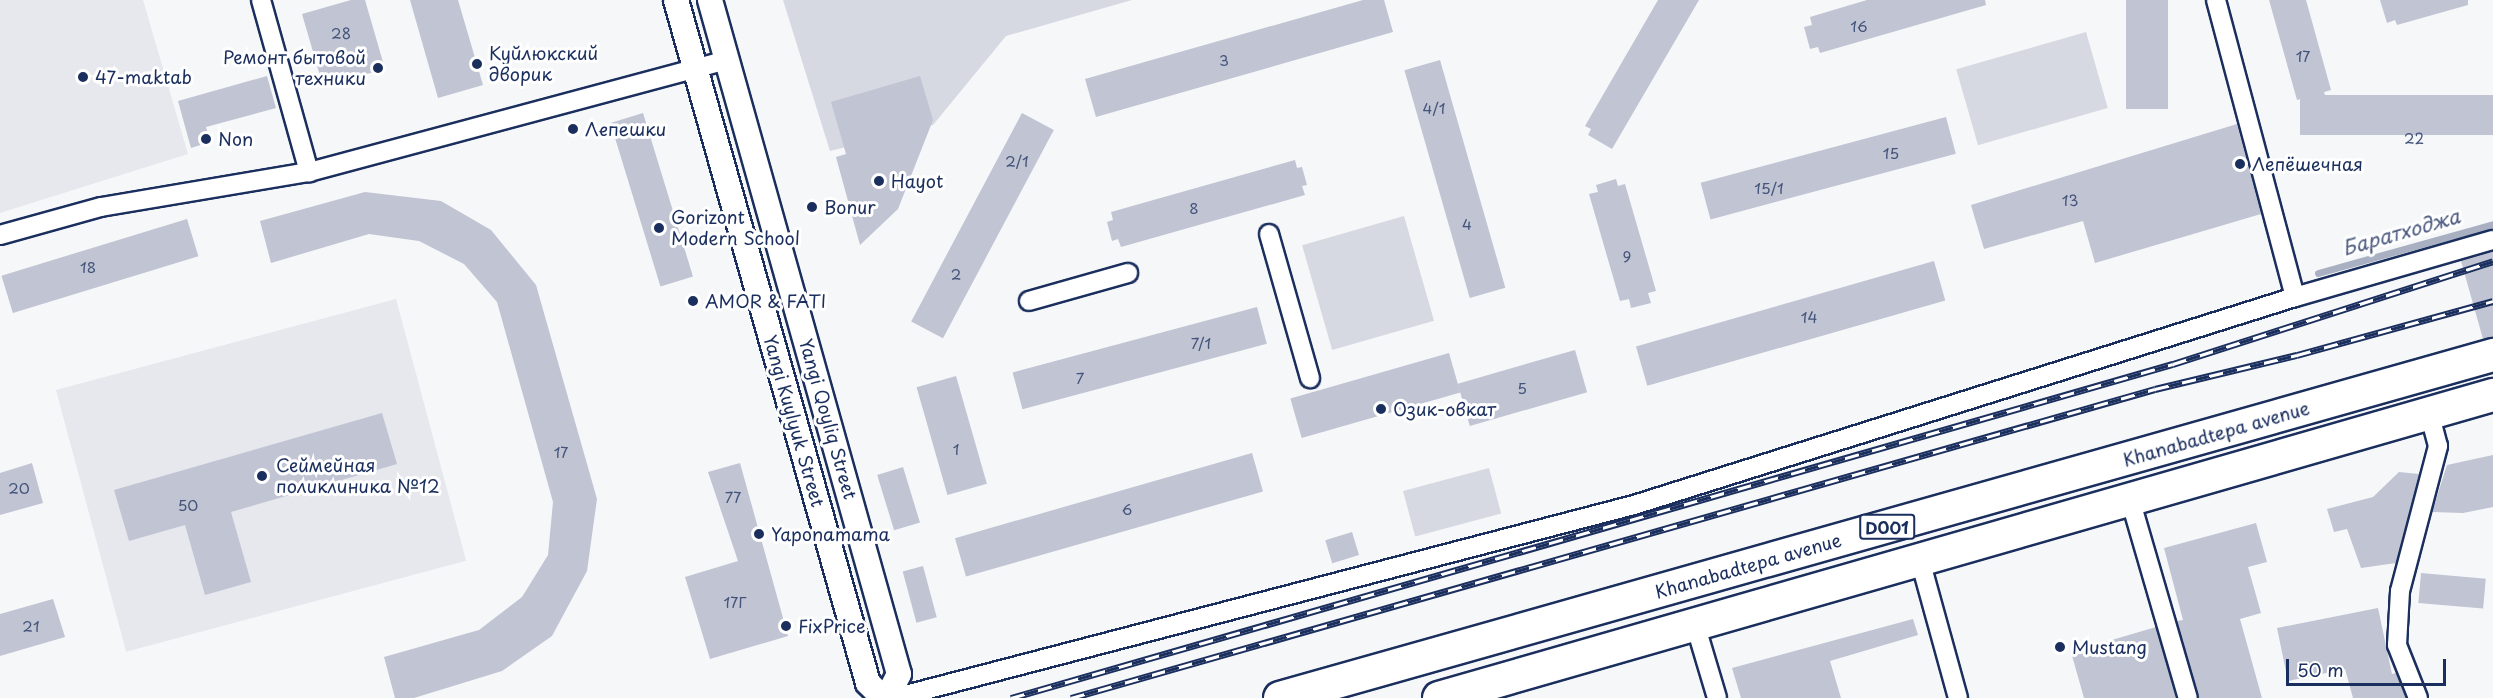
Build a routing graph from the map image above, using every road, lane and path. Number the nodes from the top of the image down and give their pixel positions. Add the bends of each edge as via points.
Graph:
1 (261, 0) edge
2 (676, 0) edge
3 (710, 0) edge
4 (2216, 0) edge
5 (727, 60) junction
6 (696, 69) junction
7 (309, 172) junction
8 (1269, 234) dead end
9 (0, 235) edge
10 (2493, 240) edge
11 (1128, 273) dead end
12 (2294, 291) junction
13 (1029, 301) dead end
14 (2493, 355) edge
15 (1310, 378) dead end
16 (2493, 395) edge
17 (2429, 413) junction
18 (2130, 499) junction
19 (1920, 560) junction
20 (1695, 624) junction
21 (1507, 689) edge
22 (885, 698) edge
23 (894, 698) edge
24 (1280, 698) edge
25 (1439, 698) edge
26 (1717, 698) edge
27 (1958, 698) edge
28 (2188, 698) edge
29 (2418, 698) edge

1 - 7 street
2 - 6 main road, Yangi Kuylyuk Street
3 - 5 main road, Yangi Qoyliq Street
4 - 12 street
5 - 6 street
5 - 22 main road, Yangi Qoyliq Street via 899,674
6 - 7 street
6 - 22 main road, Yangi Kuylyuk Street via 868,683
7 - 9 street via 101,207
8 - 15 street
10 - 12 street
11 - 13 street
12 - 23 street via 1634,505
14 - 24 highway, Khanabadtepa avenue / D001
16 - 17 highway, D001
17 - 18 highway, D001
17 - 29 street via 2438,446 2400,591 2397,645
18 - 19 highway, D001
18 - 28 street
19 - 20 highway, D001
19 - 27 street
20 - 21 highway, D001
20 - 26 street
21 - 25 highway, D001

